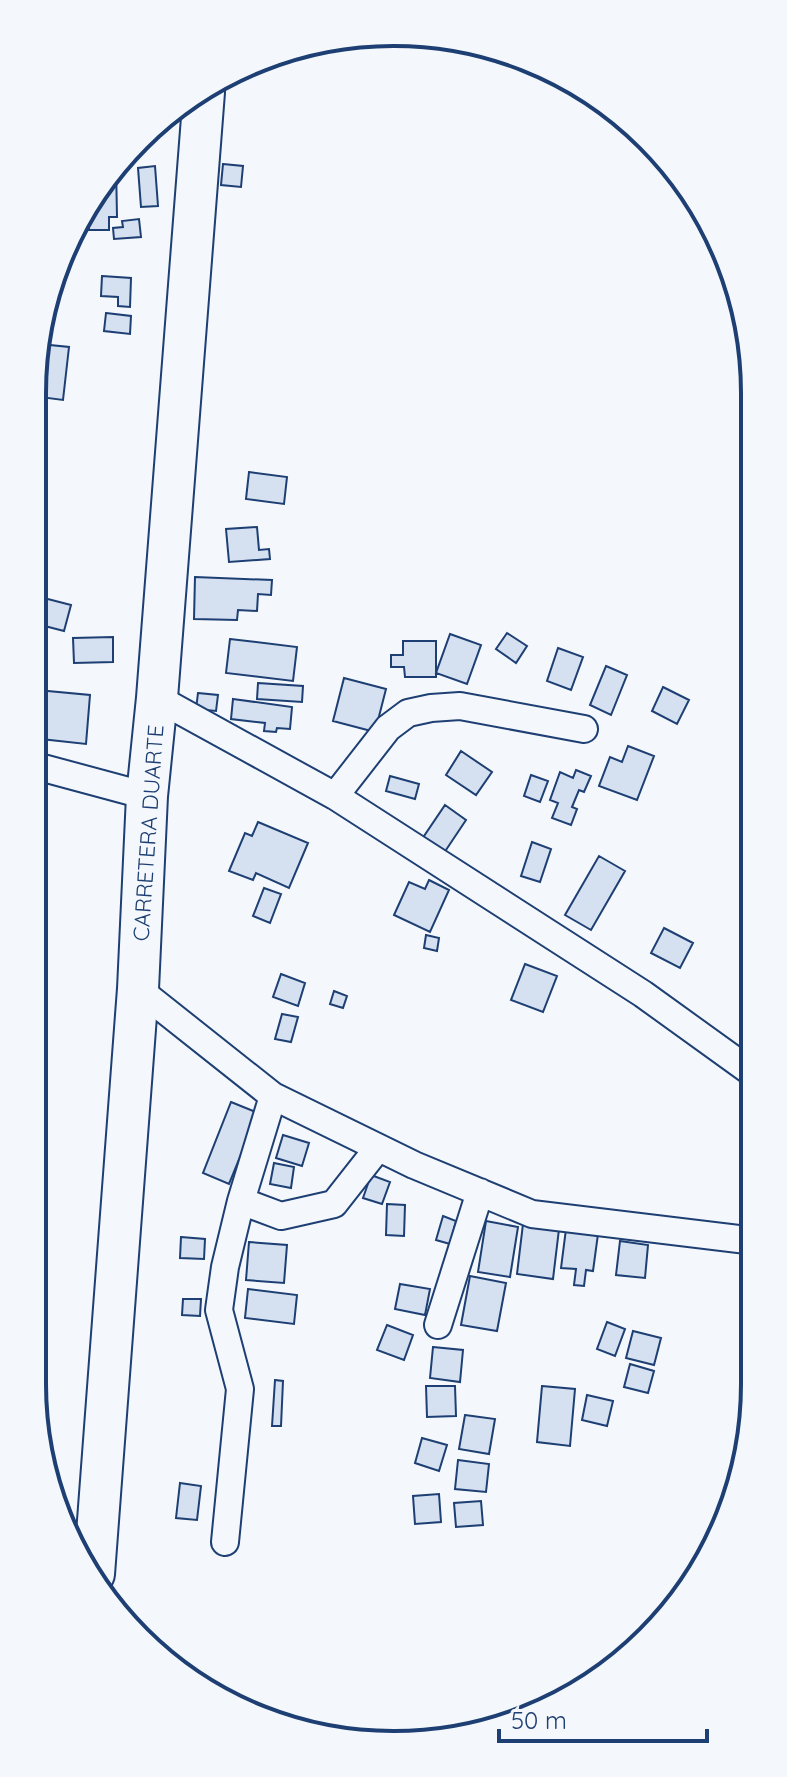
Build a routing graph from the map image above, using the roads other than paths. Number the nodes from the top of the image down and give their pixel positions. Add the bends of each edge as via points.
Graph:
1 (203, 103) edge
2 (157, 698) junction
3 (584, 729) dead end
4 (46, 769) edge
5 (147, 796) junction
6 (335, 796) junction
7 (138, 989) junction
8 (741, 1065) edge
9 (273, 1096) junction
10 (378, 1148) junction
11 (480, 1192) junction
12 (241, 1201) junction
13 (741, 1239) edge
14 (438, 1325) dead end
15 (225, 1542) dead end
16 (95, 1560) edge

1 - 2 main road, CARRETERA DUARTE
2 - 5 main road, CARRETERA DUARTE
2 - 6 street
3 - 6 street via 460,706 408,713 388,728
4 - 5 street
5 - 7 main road, CARRETERA DUARTE
6 - 8 street via 643,994
7 - 9 street
7 - 16 main road, CARRETERA DUARTE
9 - 10 street
9 - 12 street
10 - 11 street
10 - 12 street via 334,1204 281,1216
11 - 13 street via 532,1214
11 - 14 street
12 - 15 street via 219,1310 240,1389

